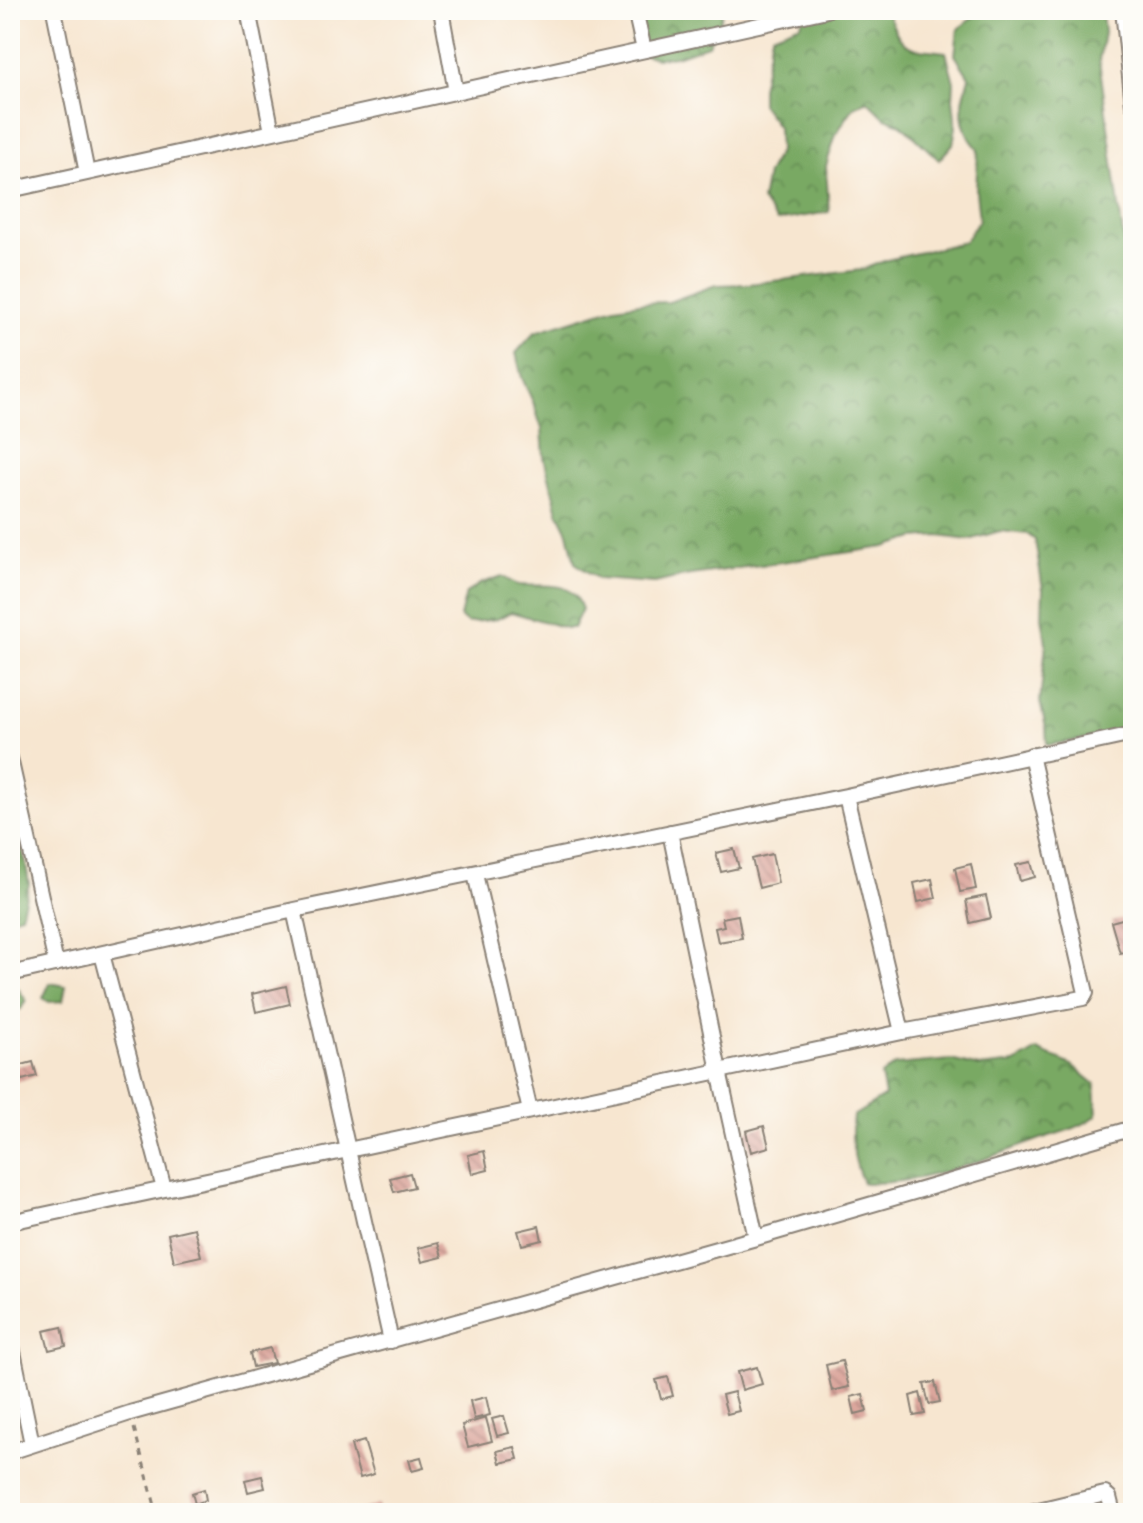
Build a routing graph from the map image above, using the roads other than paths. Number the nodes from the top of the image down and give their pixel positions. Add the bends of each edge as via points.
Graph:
1 (54, 10) edge
2 (248, 10) edge
3 (441, 10) edge
4 (635, 10) edge
5 (827, 10) edge
6 (1123, 10) edge
7 (644, 50) junction
8 (456, 92) junction
9 (1133, 105) edge
10 (272, 132) junction
11 (87, 173) junction
12 (10, 190) edge
13 (1133, 734) edge
14 (1031, 755) junction
15 (10, 758) edge
16 (846, 796) junction
17 (670, 832) junction
18 (475, 874) junction
19 (294, 910) junction
20 (102, 954) junction
21 (56, 964) junction
22 (10, 974) edge
23 (902, 1032) junction
24 (719, 1071) junction
25 (530, 1111) junction
26 (1133, 1128) edge
27 (348, 1150) junction
28 (164, 1189) junction
29 (10, 1222) edge
30 (756, 1238) junction
31 (10, 1337) edge
32 (391, 1341) junction
33 (32, 1444) junction
34 (10, 1452) edge
35 (1026, 1513) edge
36 (1113, 1513) edge

1 - 11 street
2 - 10 street
3 - 8 street
4 - 7 street
5 - 7 street
6 - 9 street
7 - 8 street
8 - 10 street
10 - 11 street
11 - 12 street
13 - 14 street
14 - 16 street
14 - 23 street via 1086,995
15 - 21 street
16 - 17 street
16 - 23 street
17 - 18 street
17 - 24 street
18 - 19 street
18 - 25 street
19 - 20 street
19 - 27 street
20 - 21 street
20 - 28 street
21 - 22 street
23 - 24 street
24 - 25 street
24 - 30 street
25 - 27 street
26 - 30 street
27 - 28 street
27 - 32 street
28 - 29 street
30 - 32 street
31 - 33 street
32 - 33 street
33 - 34 street
35 - 36 street via 1105,1494

